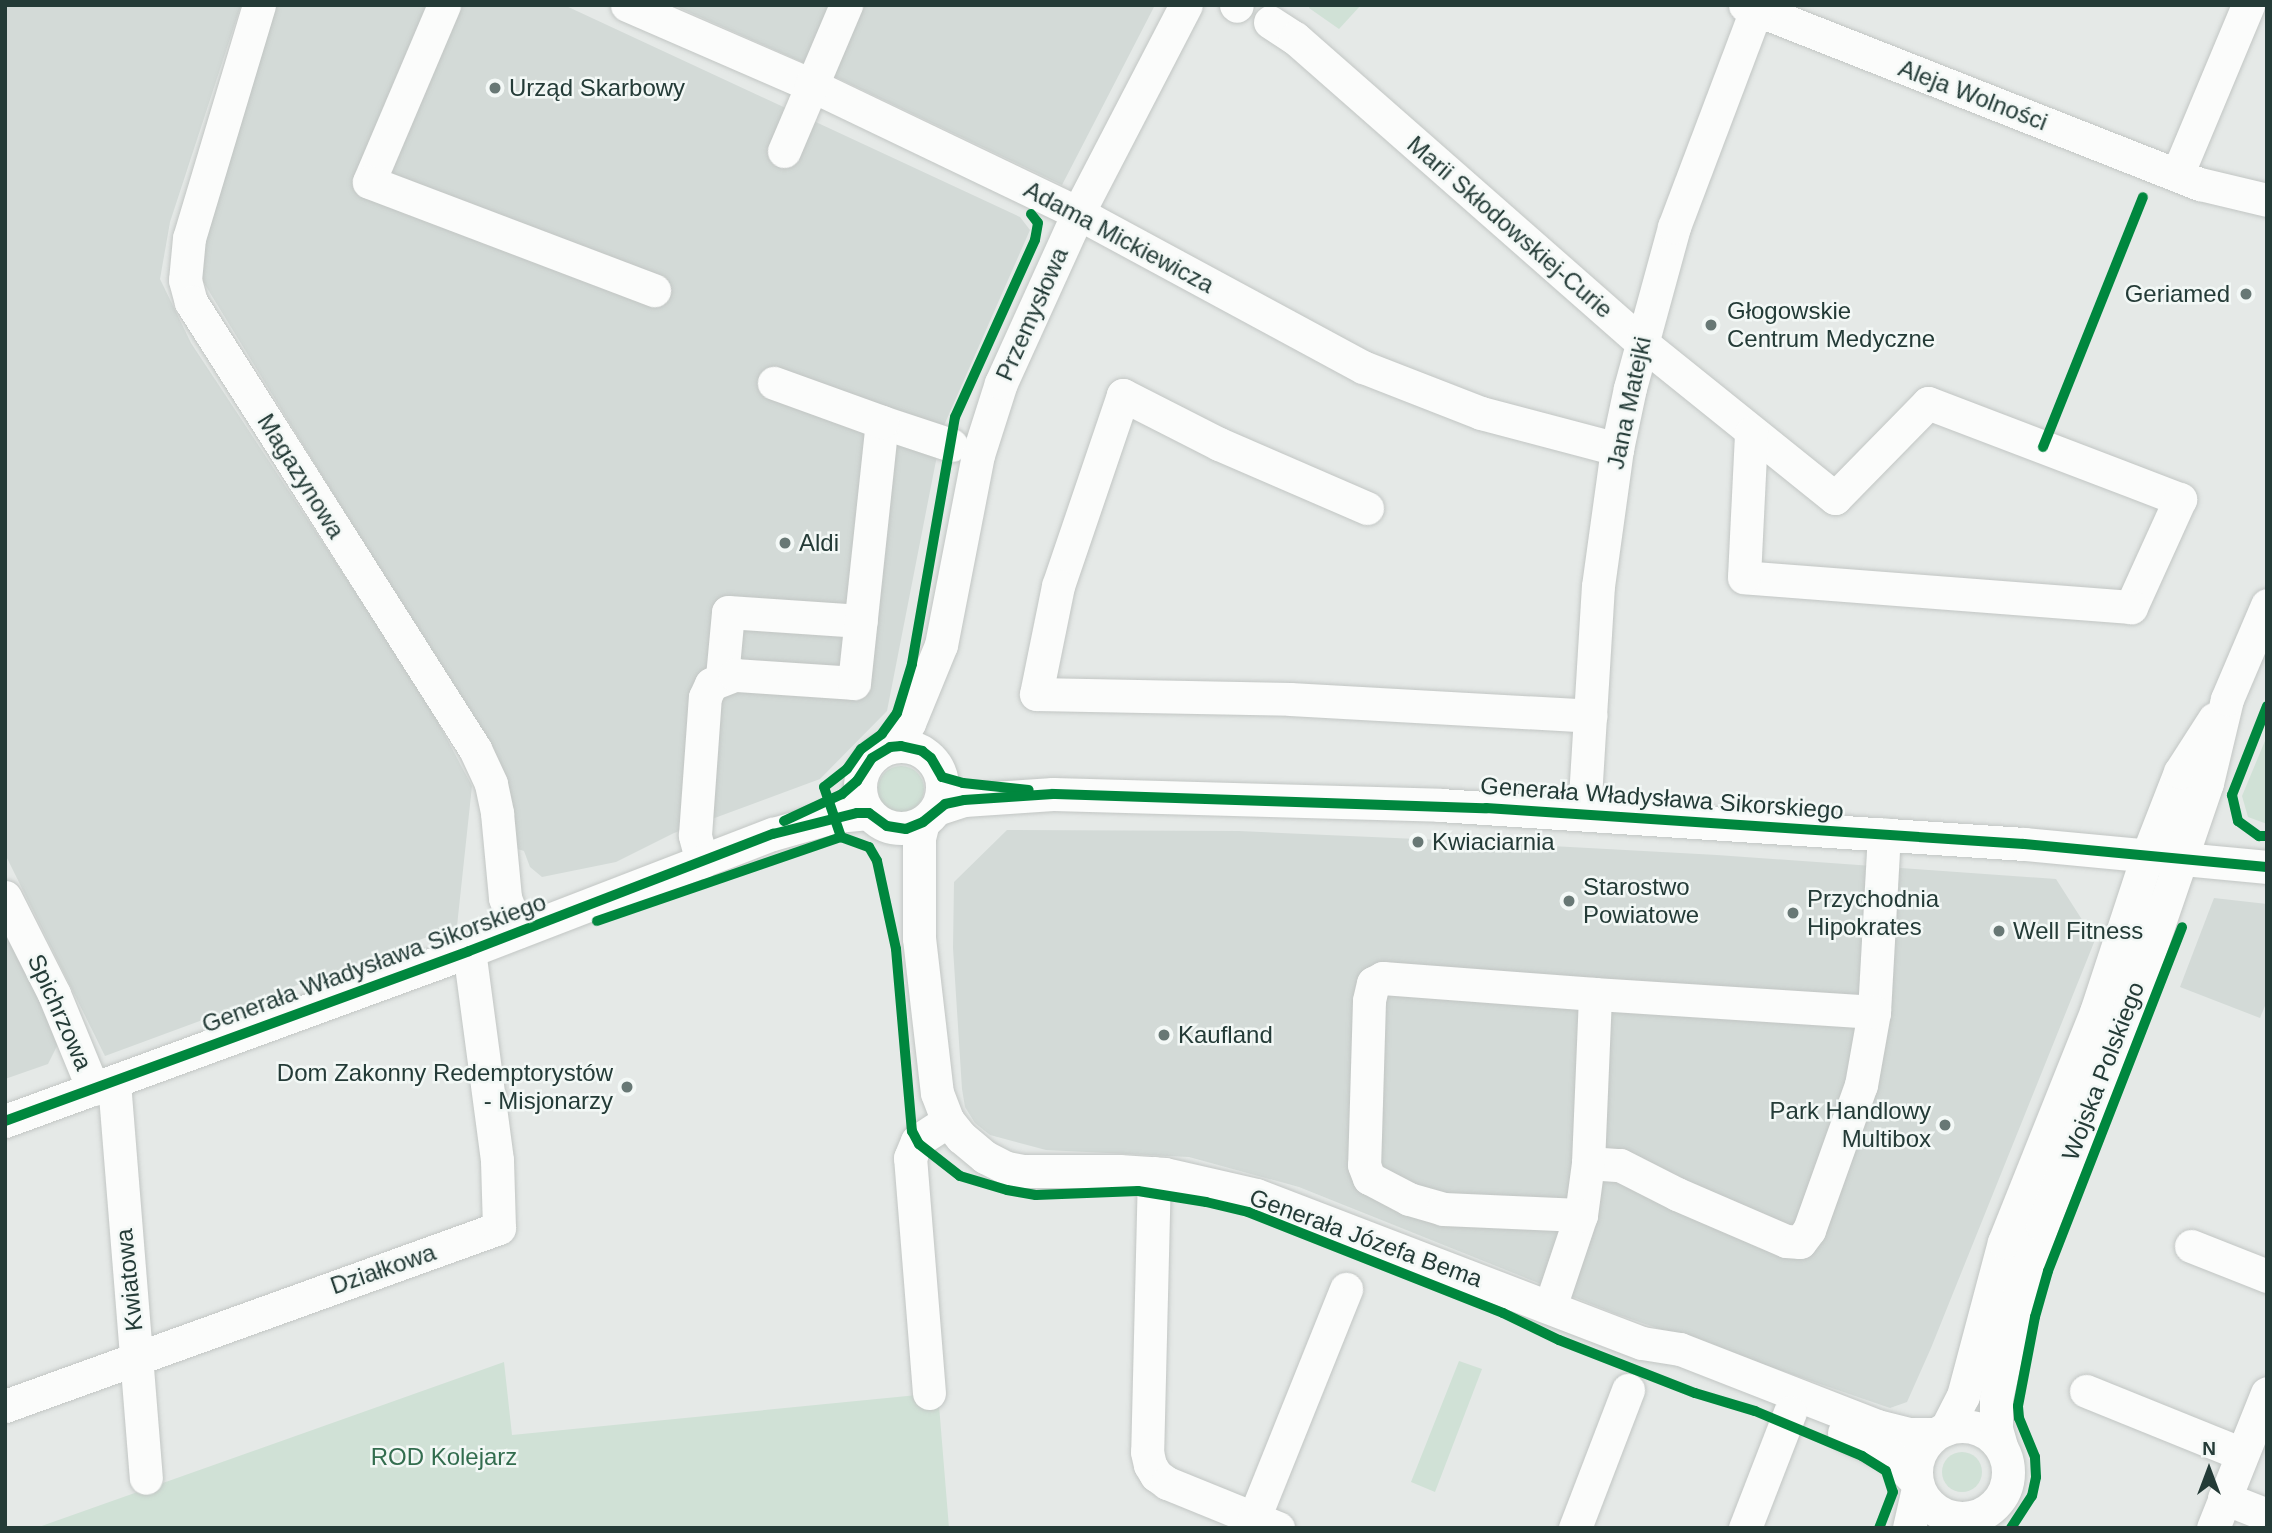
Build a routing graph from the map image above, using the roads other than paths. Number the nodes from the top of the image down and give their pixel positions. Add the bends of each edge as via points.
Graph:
1 (259, 5) edge
2 (444, 5) edge
3 (627, 5) edge
4 (846, 5) edge
5 (1186, 5) edge
6 (2248, 5) edge
7 (1753, 7) edge
8 (1270, 22) dead end
9 (811, 85) junction
10 (784, 151) dead end
11 (2189, 180) junction
12 (2267, 200) edge
13 (1078, 213) junction
14 (2267, 225) edge
15 (654, 290) dead end
16 (1641, 342) junction
17 (774, 383) dead end
18 (882, 422) junction
19 (1751, 432) junction
20 (951, 445) dead end
21 (1617, 449) junction
22 (1367, 508) dead end
23 (2267, 605) edge
24 (861, 621) junction
25 (941, 645) junction
26 (722, 677) junction
27 (1591, 716) junction
28 (890, 747) junction
29 (936, 767) junction
30 (862, 775) junction
31 (1053, 794) junction
32 (1584, 814) junction
33 (930, 816) junction
34 (878, 820) junction
35 (1884, 834) junction
36 (755, 840) junction
37 (2164, 856) junction
38 (702, 862) junction
39 (2267, 867) edge
40 (5, 897) edge
41 (518, 932) junction
42 (919, 938) junction
43 (469, 951) junction
44 (1595, 994) junction
45 (1874, 1012) junction
46 (104, 1085) junction
47 (5, 1121) edge
48 (948, 1121) junction
49 (1588, 1163) junction
50 (1154, 1173) junction
51 (1581, 1215) junction
52 (2192, 1246) dead end
53 (2267, 1276) edge
54 (1346, 1289) dead end
55 (1550, 1307) junction
56 (1642, 1343) junction
57 (137, 1358) junction
58 (1628, 1390) dead end
59 (2086, 1391) dead end
60 (929, 1393) dead end
61 (2267, 1393) edge
62 (5, 1406) edge
63 (1790, 1412) junction
64 (1941, 1431) junction
65 (2001, 1446) junction
66 (2242, 1454) junction
67 (146, 1478) dead end
68 (1917, 1485) junction
69 (2219, 1513) edge
70 (2267, 1515) edge
71 (1266, 1523) edge
72 (1962, 1523) edge
73 (1575, 1528) edge
74 (1745, 1528) edge
75 (1909, 1528) edge

1 - 41 street, Magazynowa via 189,238 185,280 191,302 475,749 491,784 505,898
2 - 15 street via 369,182
3 - 9 street, Adama Mickiewicza
4 - 9 street
5 - 13 street, Przemysłowa
6 - 11 street
7 - 11 street, Aleja Wolności
7 - 16 street, Jana Matejki via 1674,227
8 - 16 street, Marii Skłodowskiej-Curie via 1295,38
9 - 10 street
9 - 13 street, Adama Mickiewicza
11 - 12 street, Aleja Wolności
11 - 14 street, Aleja Wolności
13 - 21 street, Adama Mickiewicza via 1363,367 1482,413
13 - 25 street, Przemysłowa via 1001,383 978,455
16 - 19 street, Marii Skłodowskiej-Curie
16 - 21 street, Jana Matejki
17 - 18 street
18 - 20 street
18 - 24 street
19 - 19 street, Marii Skłodowskiej-Curie via 1745,577 2131,607 2180,499 1928,403 1835,498
21 - 27 street, Jana Matejki via 1598,586
22 - 27 street via 1219,444 1123,395 1058,586 1036,694 1290,699
23 - 37 street, Wojska Polskiego via 2227,699 2207,783
24 - 26 street via 854,683
24 - 26 street via 728,612
25 - 28 street, Przemysłowa via 909,723
25 - 29 street, Przemysłowa via 942,676 928,739
26 - 38 street via 711,684 705,697 695,835
27 - 32 street, Jana Matejki
28 - 29 street via 912,747
28 - 30 street via 872,758
29 - 31 street, Generała Władysława Sikorskiego
29 - 33 street via 943,788
30 - 34 street via 861,795
30 - 36 street, Generała Władysława Sikorskiego via 842,794
31 - 32 street, Generała Władysława Sikorskiego
31 - 33 street, Generała Władysława Sikorskiego via 964,800
32 - 35 street, Generała Władysława Sikorskiego
33 - 34 street via 906,829
33 - 42 street, Generała Józefa Bema via 919,838
34 - 36 street, Generała Władysława Sikorskiego via 829,817
34 - 42 street, Generała Józefa Bema via 896,846
35 - 37 street, Generała Władysława Sikorskiego
35 - 45 street
36 - 38 street, Generała Władysława Sikorskiego
37 - 39 street, Generała Władysława Sikorskiego
37 - 64 street, Wojska Polskiego via 2004,1241 1963,1396
37 - 65 street, Wojska Polskiego via 2133,999 2019,1294 1996,1399
38 - 41 street, Generała Władysława Sikorskiego
40 - 46 street, Spichrzowa
41 - 43 street, Generała Władysława Sikorskiego
42 - 48 street, Generała Józefa Bema via 937,1093
43 - 46 street, Generała Władysława Sikorskiego
43 - 57 street, Działkowa via 497,1160 499,1228
44 - 45 street
44 - 49 street
44 - 51 street via 1383,978 1373,983 1369,1001 1364,1165 1369,1178 1409,1199 1443,1209
45 - 49 street via 1861,1085 1809,1230 1800,1242 1786,1241 1620,1165
46 - 47 street, Generała Władysława Sikorskiego
46 - 57 street, Kwiatowa
48 - 50 street, Generała Józefa Bema via 985,1157 1007,1168
48 - 60 street via 918,1141 910,1158
49 - 51 street
50 - 55 street, Generała Józefa Bema via 1256,1195
50 - 71 street via 1150,1465 1167,1483
51 - 55 street
52 - 53 street
54 - 71 street
55 - 56 street, Generała Józefa Bema
56 - 63 street, Generała Józefa Bema via 1679,1371
56 - 64 street, Generała Józefa Bema via 1680,1349 1877,1426 1909,1434
57 - 62 street, Działkowa
57 - 67 street, Kwiatowa
58 - 73 street
59 - 66 street
61 - 66 street
63 - 68 street, Generała Józefa Bema via 1890,1455
63 - 74 street
64 - 65 street via 1974,1427
64 - 68 street via 1918,1457
65 - 72 street via 2008,1465 2006,1489 1991,1509
66 - 69 street
68 - 72 street via 1928,1504
68 - 75 street
69 - 70 street

